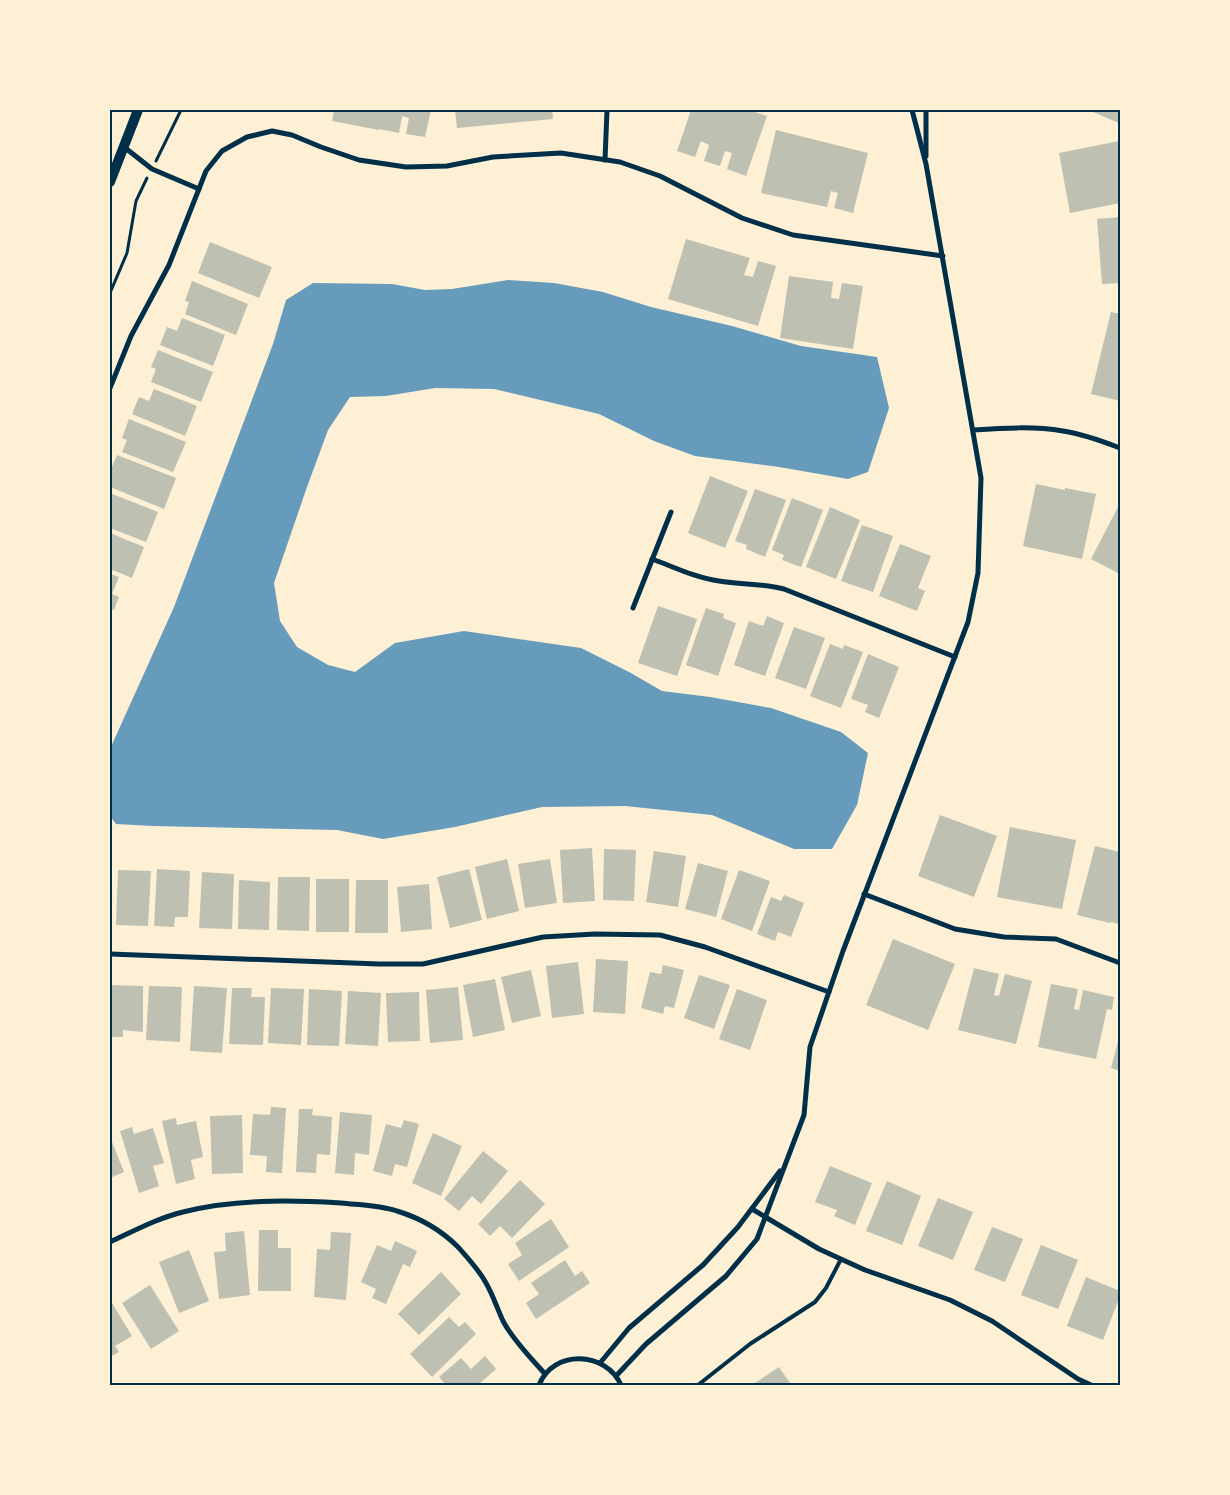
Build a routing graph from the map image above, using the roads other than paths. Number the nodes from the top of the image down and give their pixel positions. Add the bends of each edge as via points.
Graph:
1 (138, 110) edge
2 (607, 110) edge
3 (912, 110) edge
4 (926, 110) edge
5 (124, 146) junction
6 (605, 160) junction
7 (926, 164) junction
8 (110, 182) edge
9 (200, 189) junction
10 (943, 256) junction
11 (110, 388) edge
12 (973, 430) junction
13 (1120, 448) edge
14 (671, 512) dead end
15 (652, 559) junction
16 (633, 608) dead end
17 (955, 657) junction
18 (864, 894) junction
19 (110, 954) edge
20 (1120, 964) edge
21 (829, 992) junction
22 (785, 1165) junction
23 (752, 1209) junction
24 (765, 1216) junction
25 (110, 1242) edge
26 (841, 1259) junction
27 (600, 1363) junction
28 (545, 1374) junction
29 (616, 1376) junction
30 (539, 1385) edge
31 (621, 1385) edge
32 (698, 1385) edge
33 (1091, 1385) edge

1 - 5 main road
2 - 6 street
3 - 7 street
4 - 7 street
5 - 8 main road
5 - 9 street via 152,169
6 - 9 street via 561,153 492,157 447,166 406,167 359,160 292,135 272,132 247,137 222,151 206,171
6 - 10 street via 660,176 742,218 793,235
7 - 10 street
9 - 11 street via 169,265 131,336
10 - 12 street
12 - 13 street via 1047,429 1084,436
12 - 17 street via 981,478 978,573 968,622
14 - 15 street
15 - 16 street
15 - 17 street via 712,580 768,585 784,590
17 - 18 street
18 - 20 street via 955,929 1004,938 1056,939
18 - 21 street
19 - 21 street via 423,964 543,937 660,935 705,947
21 - 22 street via 810,1047 804,1115
22 - 23 street
22 - 24 street
23 - 24 street
23 - 27 street via 703,1265 629,1328
24 - 26 street via 819,1250
24 - 29 street via 757,1239 726,1276 646,1344
25 - 28 street via 182,1212 223,1205 286,1201 396,1210 446,1236 470,1260 486,1282 503,1321
26 - 32 lane via 815,1302 750,1344
26 - 33 street via 950,1300 992,1321
27 - 28 street via 578,1358 563,1361
27 - 29 street
28 - 30 street
29 - 31 street

